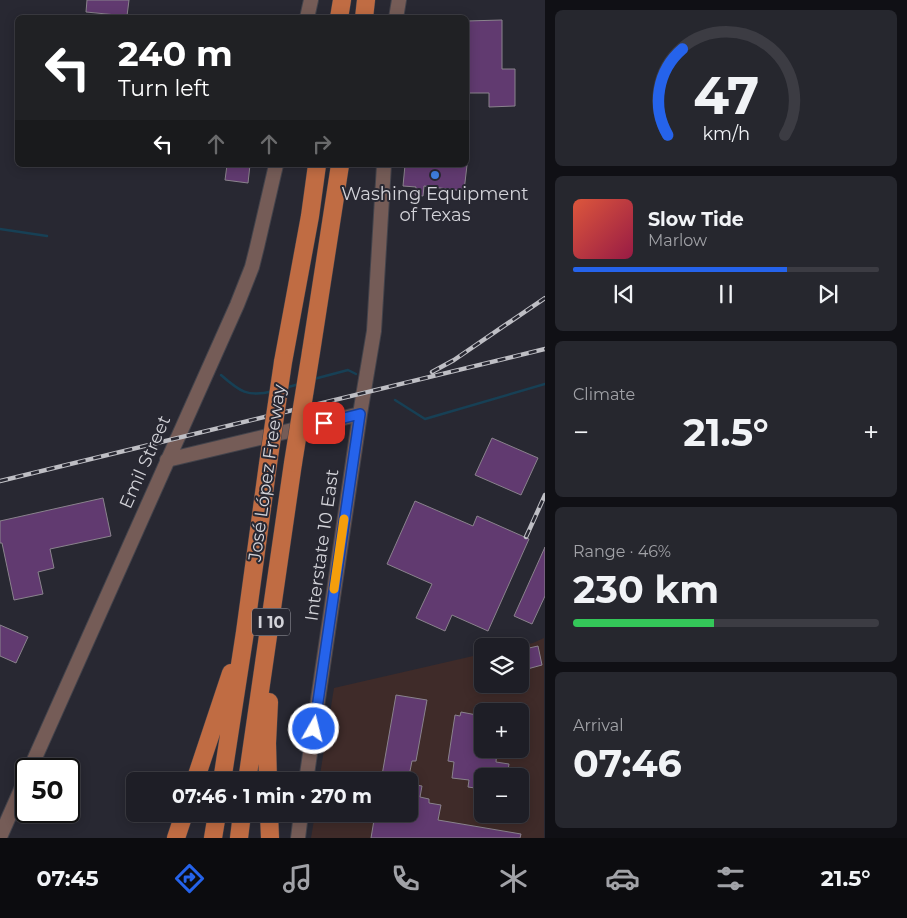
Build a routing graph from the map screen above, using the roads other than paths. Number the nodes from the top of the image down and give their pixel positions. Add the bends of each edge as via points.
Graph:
1 (310, 0) edge
2 (342, 0) edge
3 (366, 0) edge
4 (399, 0) edge
5 (308, 15) edge
6 (340, 15) edge
7 (364, 15) edge
8 (396, 15) edge
9 (276, 167) edge
10 (317, 167) edge
11 (340, 167) edge
12 (384, 167) edge
13 (360, 414) junction
14 (181, 427) junction
15 (199, 453) junction
16 (167, 460) junction
17 (245, 632) junction
18 (268, 642) junction
19 (35, 758) edge
20 (198, 772) edge
21 (223, 772) edge
22 (248, 772) edge
23 (268, 772) edge
24 (307, 772) edge
25 (15, 803) edge
26 (181, 822) edge
27 (216, 822) edge
28 (241, 822) edge
29 (269, 822) edge
30 (300, 822) edge
31 (0, 837) edge
32 (176, 838) edge
33 (213, 838) edge
34 (239, 838) edge
35 (270, 838) edge
36 (298, 838) edge

1 - 5 main road
2 - 6 highway
3 - 7 highway
4 - 8 main road
9 - 14 main road, Emil Street via 252,267
10 - 17 highway, José López Freeway / I 10, bridge via 283,362
11 - 18 highway, José López Freeway / I 10, bridge
12 - 13 main road, Interstate 10 East via 375,318
13 - 15 main road
13 - 24 main road, Interstate 10 East
14 - 15 main road via 184,442
14 - 16 main road, Emil Street
15 - 16 main road
16 - 19 main road, Emil Street
17 - 20 highway
17 - 21 highway, José López Freeway / I 10
18 - 22 highway, José López Freeway / I 10
18 - 23 highway
25 - 31 main road
26 - 32 highway
27 - 33 highway
28 - 34 highway
29 - 35 highway
30 - 36 main road

